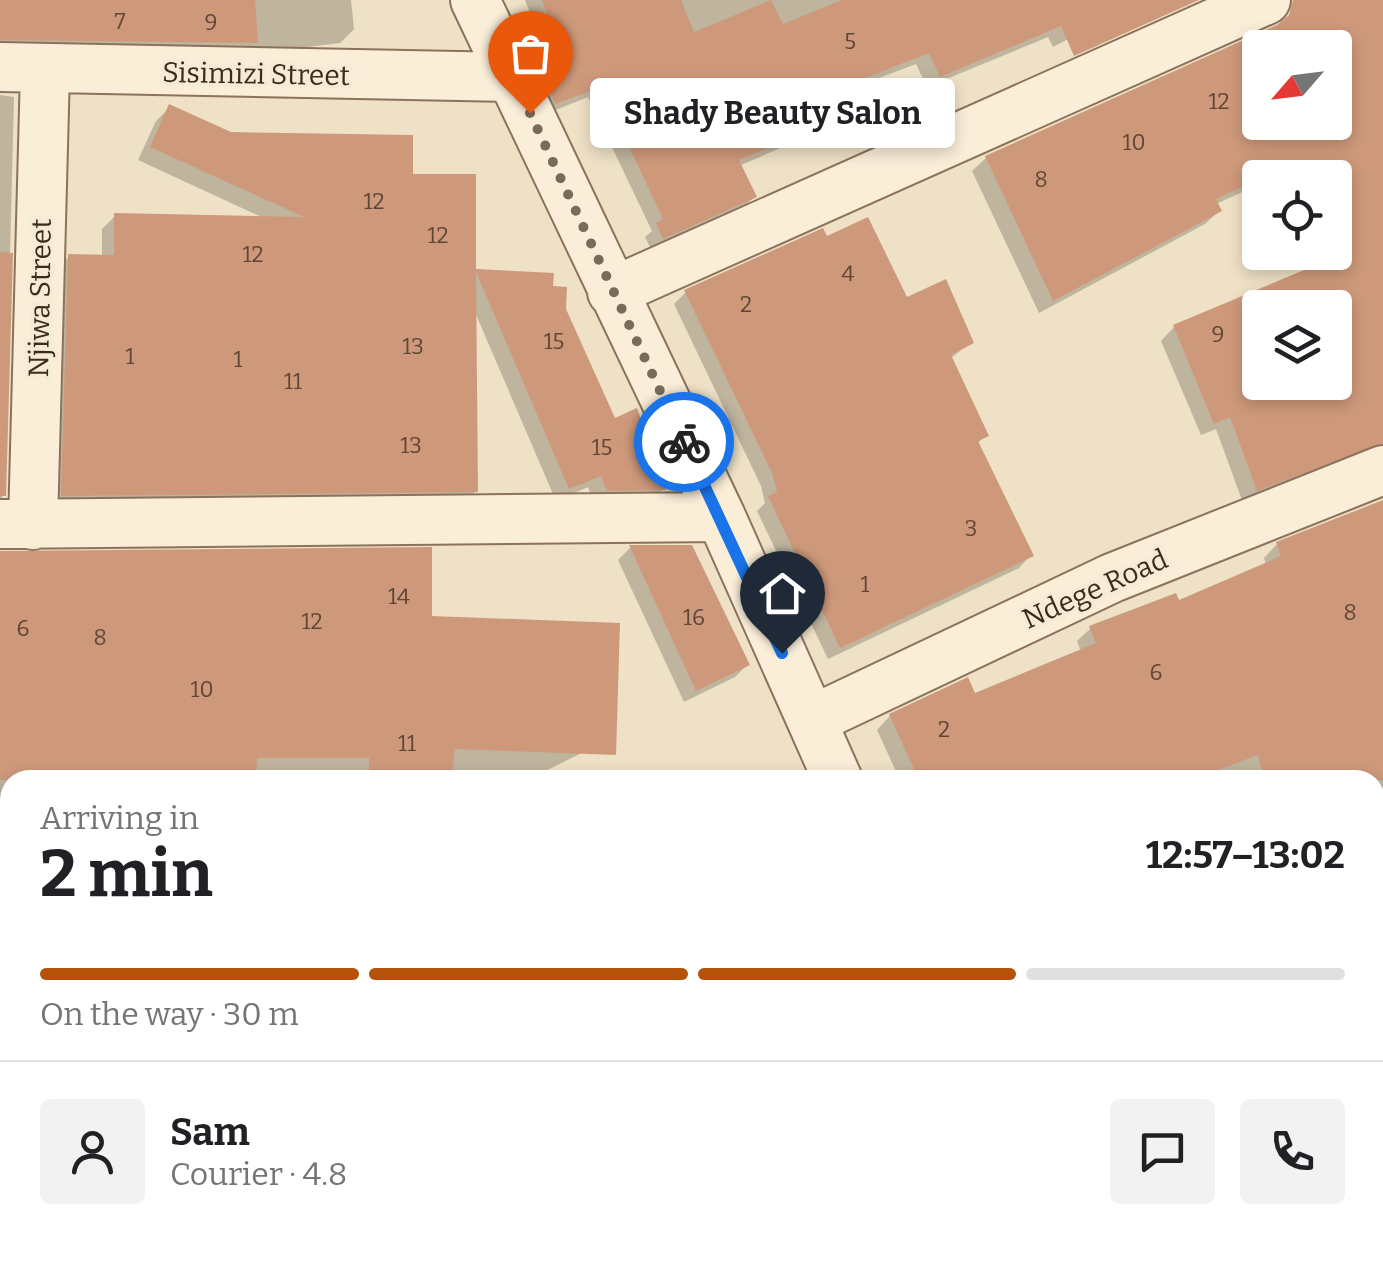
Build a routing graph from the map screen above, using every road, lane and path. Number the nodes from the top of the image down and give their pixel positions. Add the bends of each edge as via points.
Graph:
1 (475, 0) edge
2 (1266, 0) edge
3 (22, 69) edge
4 (513, 78) junction
5 (612, 292) junction
6 (1383, 470) edge
7 (721, 517) junction
8 (17, 524) edge
9 (812, 720) junction
10 (834, 770) edge

1 - 4 street
2 - 5 street
3 - 4 street, Sisimizi Street
3 - 8 street, Njiwa Street
4 - 5 street
5 - 7 street
6 - 9 street, Ndege Road via 1112,578
7 - 8 street
7 - 9 street
9 - 10 street

